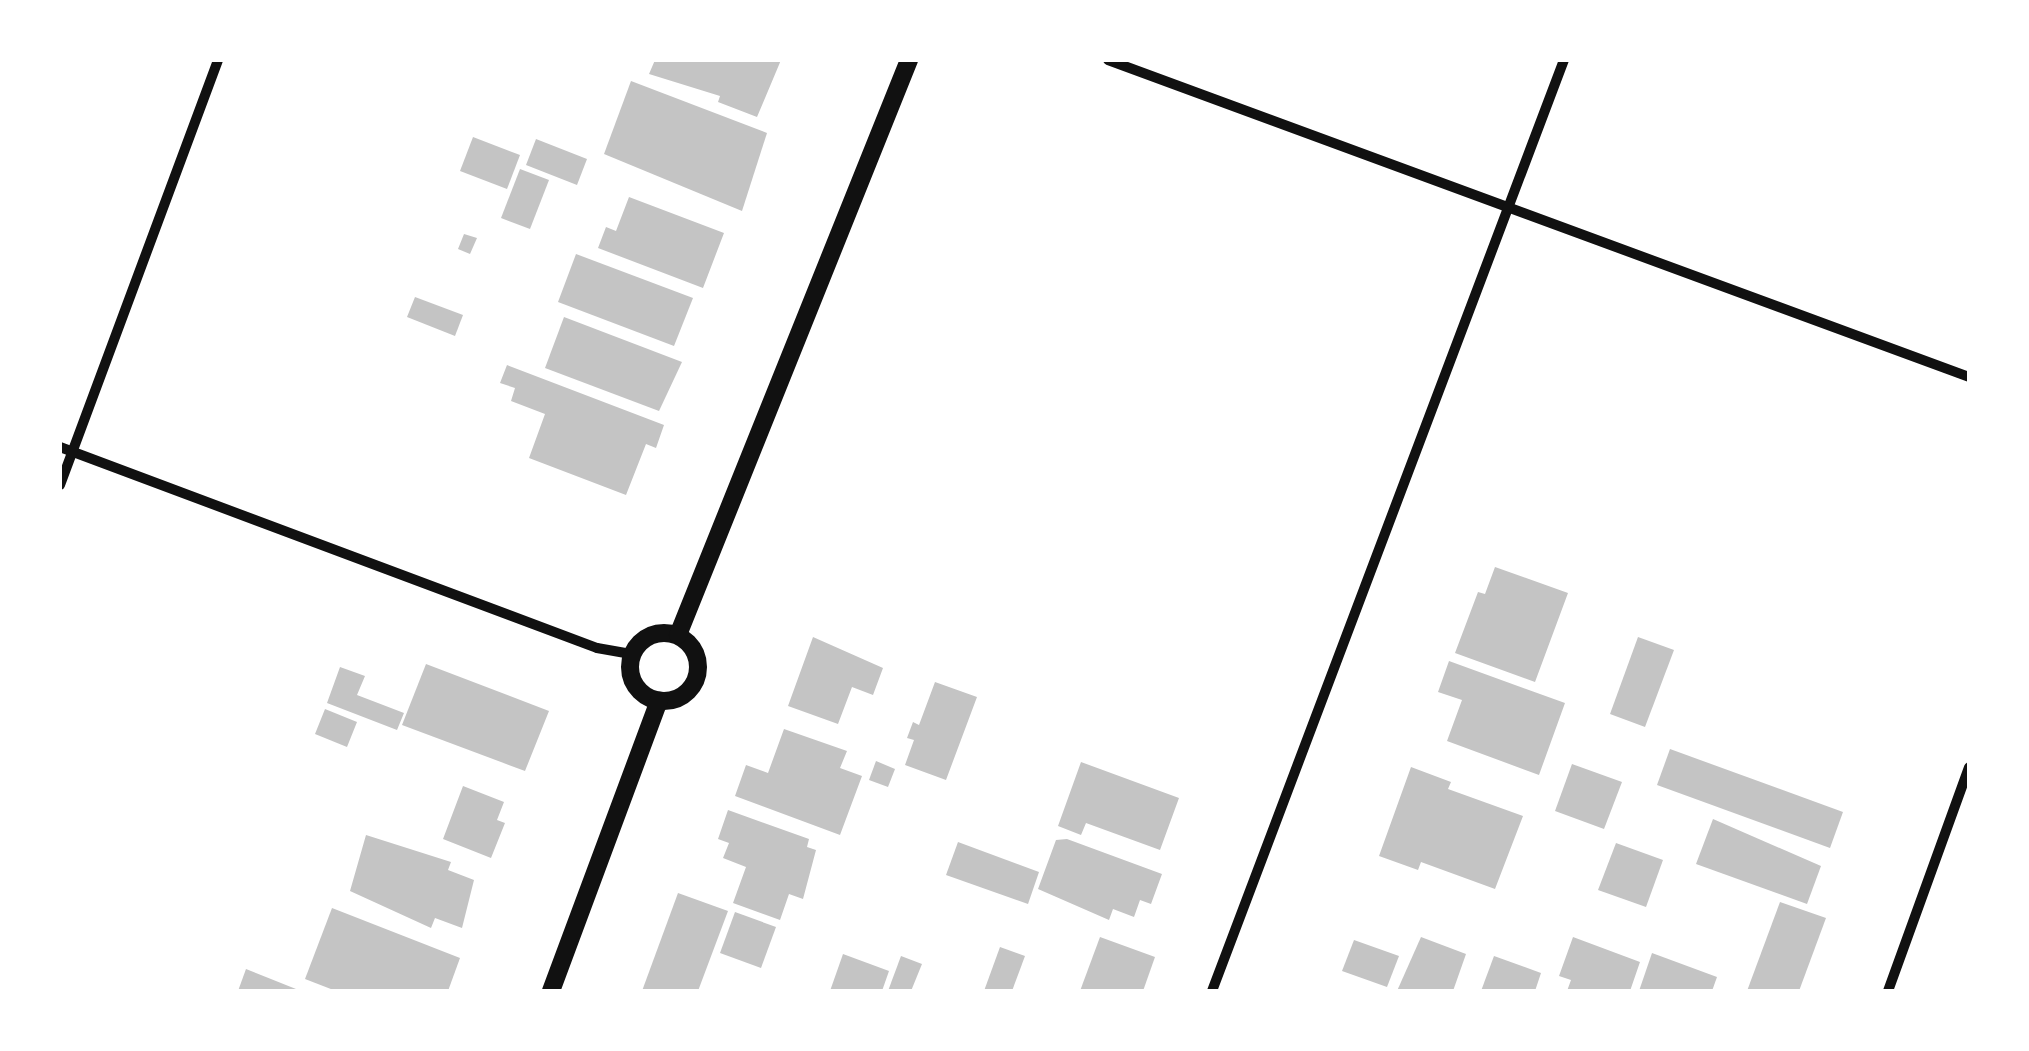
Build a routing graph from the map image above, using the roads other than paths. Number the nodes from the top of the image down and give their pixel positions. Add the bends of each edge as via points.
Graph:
1 (218, 60) edge
2 (909, 60) edge
3 (1108, 60) edge
4 (1564, 60) edge
5 (1508, 208) junction
6 (1969, 377) edge
7 (60, 447) edge
8 (72, 452) junction
9 (60, 485) edge
10 (678, 636) junction
11 (632, 654) junction
12 (659, 700) junction
13 (1969, 767) edge
14 (551, 991) edge
15 (1212, 991) edge
16 (1888, 991) edge

1 - 8 street
2 - 10 street
3 - 5 street
4 - 5 street
5 - 6 street
5 - 15 street
7 - 8 street
8 - 9 street
8 - 11 street via 597,648
10 - 11 street via 651,635
10 - 12 street via 696,654 696,680 684,695
11 - 12 street via 634,684
12 - 14 street
13 - 16 street

